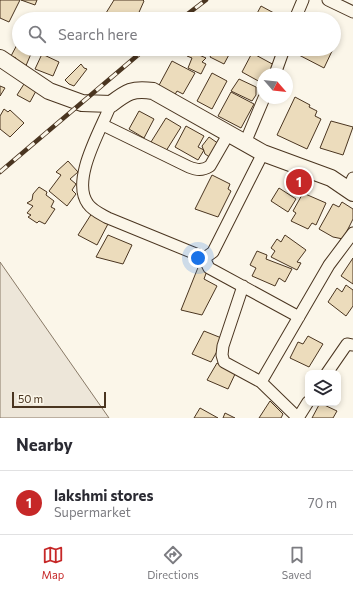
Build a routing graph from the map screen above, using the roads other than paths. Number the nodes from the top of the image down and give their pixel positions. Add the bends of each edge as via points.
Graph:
1 (303, 0) edge
2 (328, 0) edge
3 (298, 12) edge
4 (353, 12) edge
5 (281, 56) edge
6 (0, 58) edge
7 (277, 68) edge
8 (112, 104) junction
9 (261, 104) edge
10 (103, 125) junction
11 (229, 133) junction
12 (245, 143) junction
13 (264, 153) junction
14 (351, 187) edge
15 (353, 233) edge
16 (206, 257) junction
17 (243, 286) junction
18 (299, 317) junction
19 (353, 345) edge
20 (329, 370) edge
21 (261, 382) junction
22 (306, 406) edge

1 - 3 street
2 - 4 street
5 - 7 street
6 - 8 street via 49,91 82,103
8 - 10 street
8 - 11 street via 127,92 139,89 153,91
9 - 12 street
10 - 11 street via 199,170 205,170 210,166
10 - 16 street via 84,168 87,203 95,211 118,222
11 - 12 street
12 - 13 street
13 - 14 street
13 - 16 street via 213,252
15 - 18 street via 329,265
16 - 17 street via 209,268
17 - 18 street
17 - 21 street via 222,355 224,362
18 - 21 street
19 - 20 street via 347,344 343,348
21 - 22 street via 298,418

